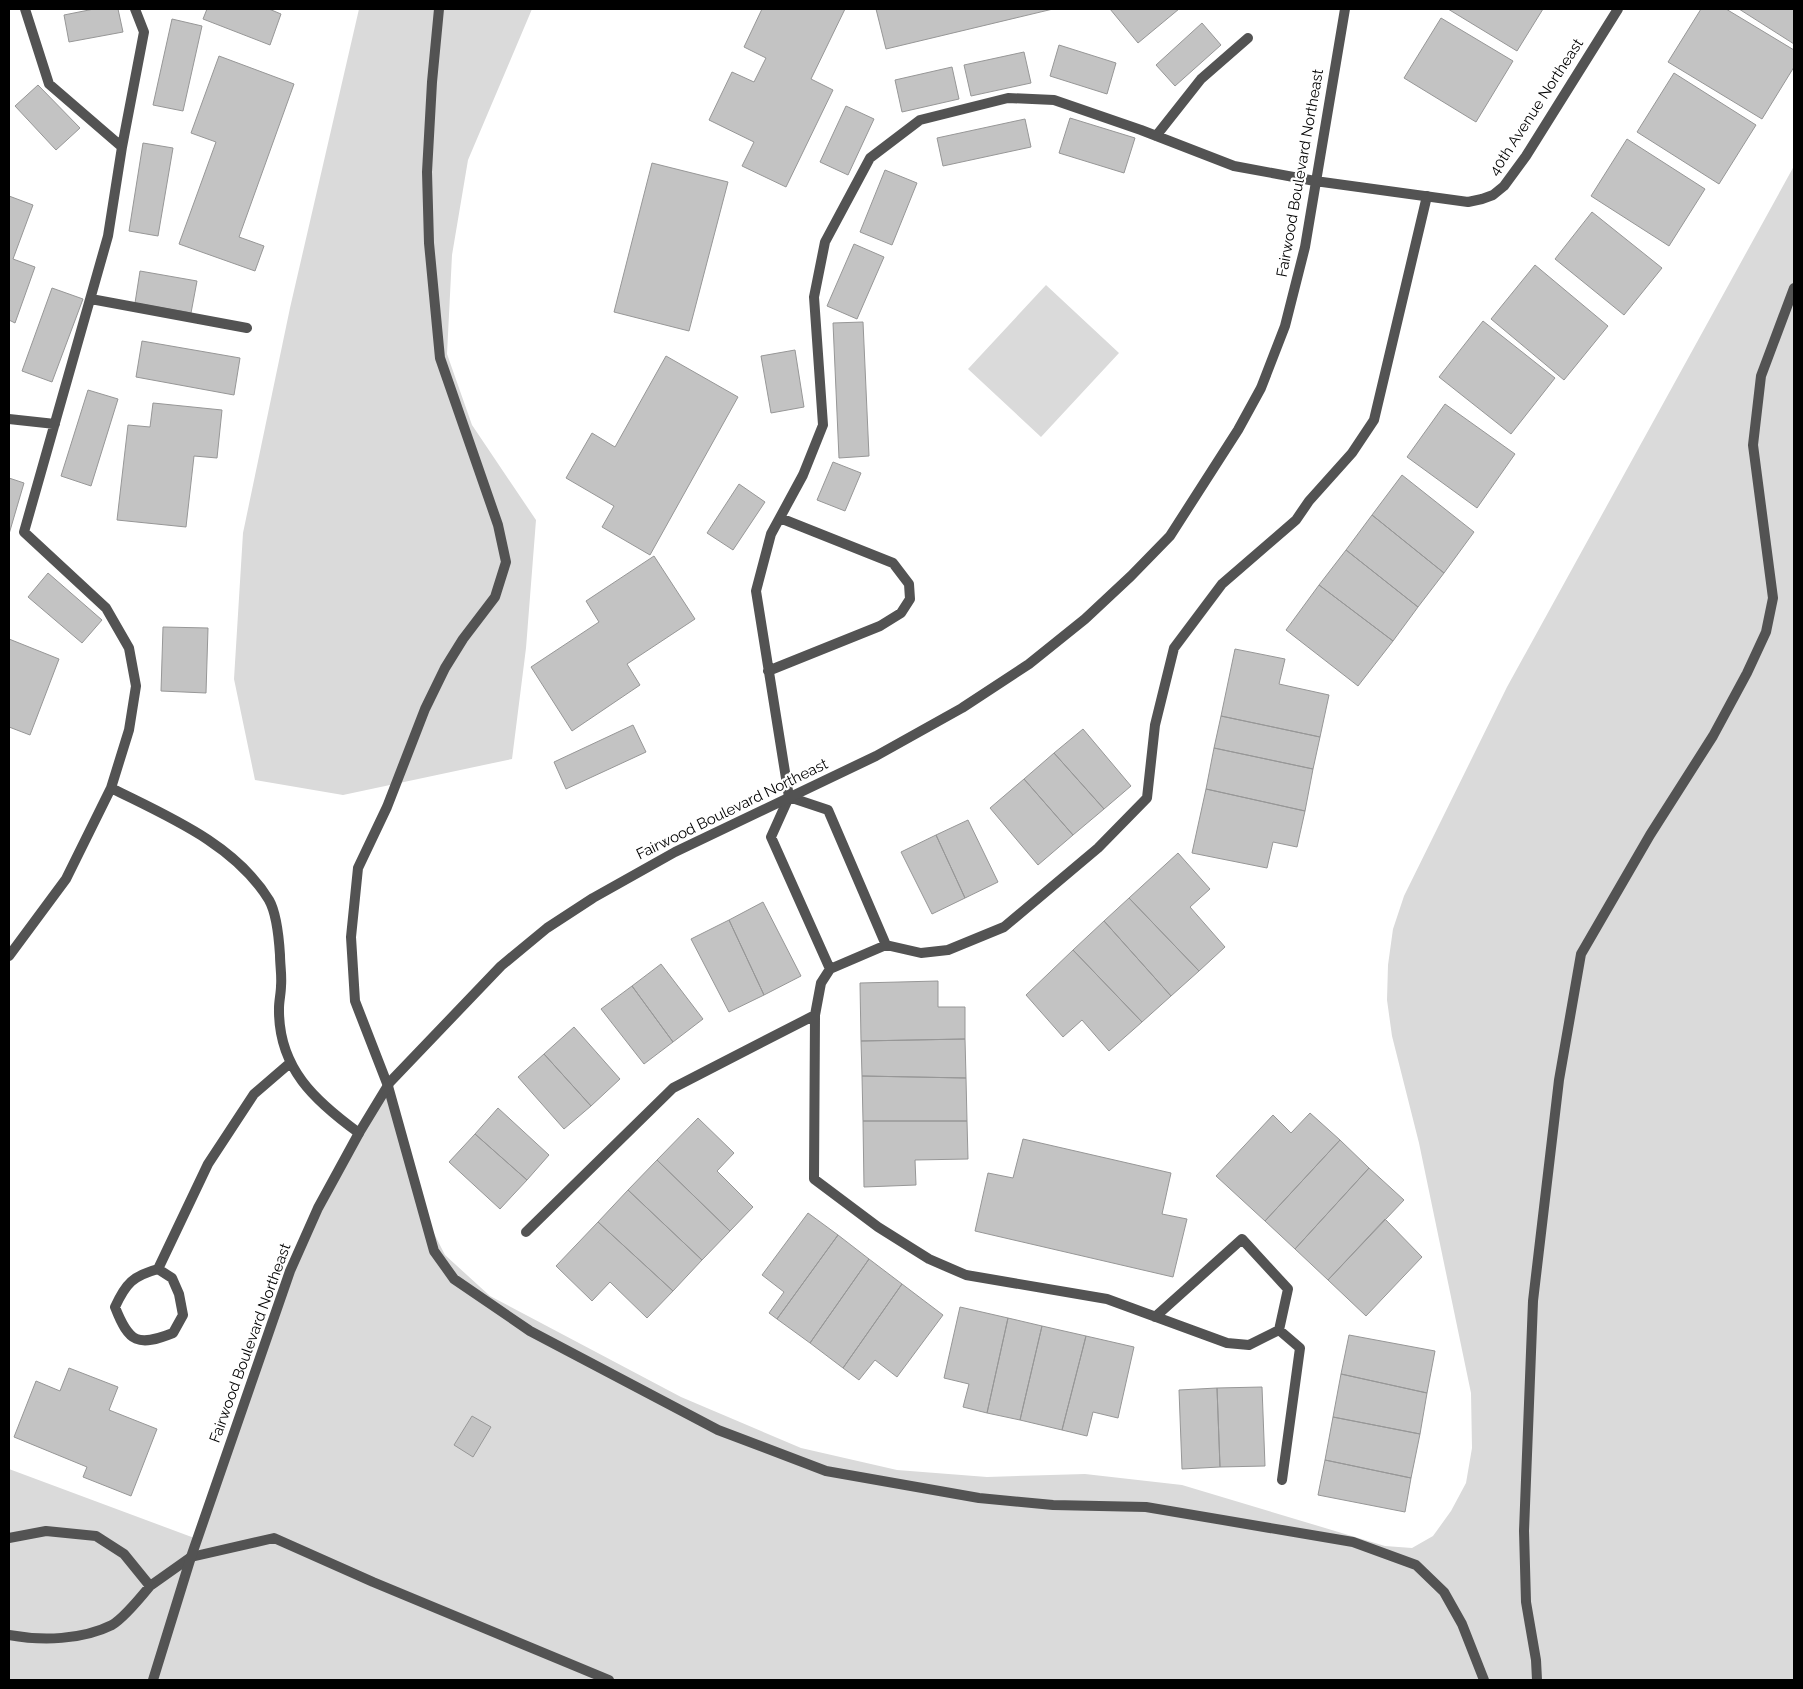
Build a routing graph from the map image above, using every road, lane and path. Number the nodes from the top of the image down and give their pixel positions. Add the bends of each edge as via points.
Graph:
1 (24, 9) edge
2 (135, 9) edge
3 (439, 9) edge
4 (1345, 9) edge
5 (1618, 9) edge
6 (1248, 38) dead end
7 (1156, 136) junction
8 (122, 148) junction
9 (1316, 181) junction
10 (1427, 196) junction
11 (1794, 288) edge
12 (91, 299) junction
13 (247, 328) dead end
14 (9, 419) edge
15 (55, 424) junction
16 (780, 518) junction
17 (768, 671) junction
18 (111, 788) junction
19 (789, 797) junction
20 (886, 944) junction
21 (9, 956) edge
22 (830, 969) junction
23 (815, 1015) junction
24 (290, 1063) junction
25 (388, 1086) junction
26 (359, 1134) junction
27 (526, 1232) dead end
28 (158, 1269) junction
29 (1155, 1317) junction
30 (1279, 1330) junction
31 (1282, 1480) dead end
32 (9, 1538) edge
33 (191, 1557) junction
34 (150, 1586) junction
35 (9, 1635) edge
36 (153, 1680) edge
37 (609, 1680) edge
38 (1484, 1680) edge
39 (1537, 1680) edge

1 - 8 street via 49,84
2 - 8 street via 144,32
3 - 25 street via 426,172 440,358 498,525 506,562 496,597 463,638 429,701 387,807 358,868 350,937 355,1001
4 - 9 street, Fairwood Boulevard Northeast
5 - 10 street, 40th Avenue Northeast via 1504,186 1482,200 1468,202
6 - 7 street via 1201,79
7 - 9 street, 40th Avenue Northeast via 1234,166
7 - 16 street, 40th Avenue Northeast via 1054,100 1008,98 920,120 870,158 825,242 814,297 823,425 803,475
8 - 12 street via 108,236
9 - 10 street, 40th Avenue Northeast
9 - 19 street, Fairwood Boulevard Northeast via 1305,247 1285,326 1261,388 1170,536 1085,619 1029,664 962,708 876,756
10 - 20 street via 1374,420 1352,453 1296,520 1222,584 1174,648 1155,725 1147,798 1098,848 1004,927 948,950 921,953
11 - 39 street via 1761,376 1753,446 1773,598 1766,632 1713,736 1650,835 1581,954 1559,1080 1533,1302 1524,1531 1526,1602
12 - 13 street
12 - 15 street
14 - 15 street
15 - 18 street via 24,532 106,608 129,648 136,686 129,730
16 - 17 street, 40th Avenue Northeast via 771,534 756,591
16 - 17 street via 893,563 909,584 910,599 901,613 880,626
17 - 19 street, 40th Avenue Northeast
18 - 21 street via 66,879
18 - 24 street via 195,830 248,872 270,902 279,935 279,1010
19 - 20 street via 828,810
19 - 22 street via 771,837
19 - 25 street, Fairwood Boulevard Northeast via 675,852 547,928 501,966
20 - 22 street
22 - 23 street via 820,983
23 - 27 street via 673,1088
23 - 29 street via 814,1179 920,1254 966,1275 1107,1299
24 - 26 street via 303,1084
24 - 28 street via 254,1094 213,1157
25 - 26 street, Fairwood Boulevard Northeast
25 - 38 street via 434,1251 454,1279 530,1331 718,1430 826,1471 979,1498 1053,1505 1155,1508 1353,1542 1416,1565 1444,1592 1462,1624
26 - 33 street, Fairwood Boulevard Northeast via 318,1208 290,1271
28 - 28 street via 141,1274 124,1289 115,1307 123,1327 136,1339 152,1341 173,1334 183,1315 172,1278
29 - 30 street via 1227,1343 1249,1344
29 - 30 street via 1242,1239 1288,1289
30 - 31 street via 1300,1348
32 - 34 street via 46,1531 96,1536 124,1554
33 - 34 street
33 - 36 street, Fairwood Boulevard Northeast
33 - 37 street via 274,1538
34 - 35 street via 113,1624 95,1631 54,1638

